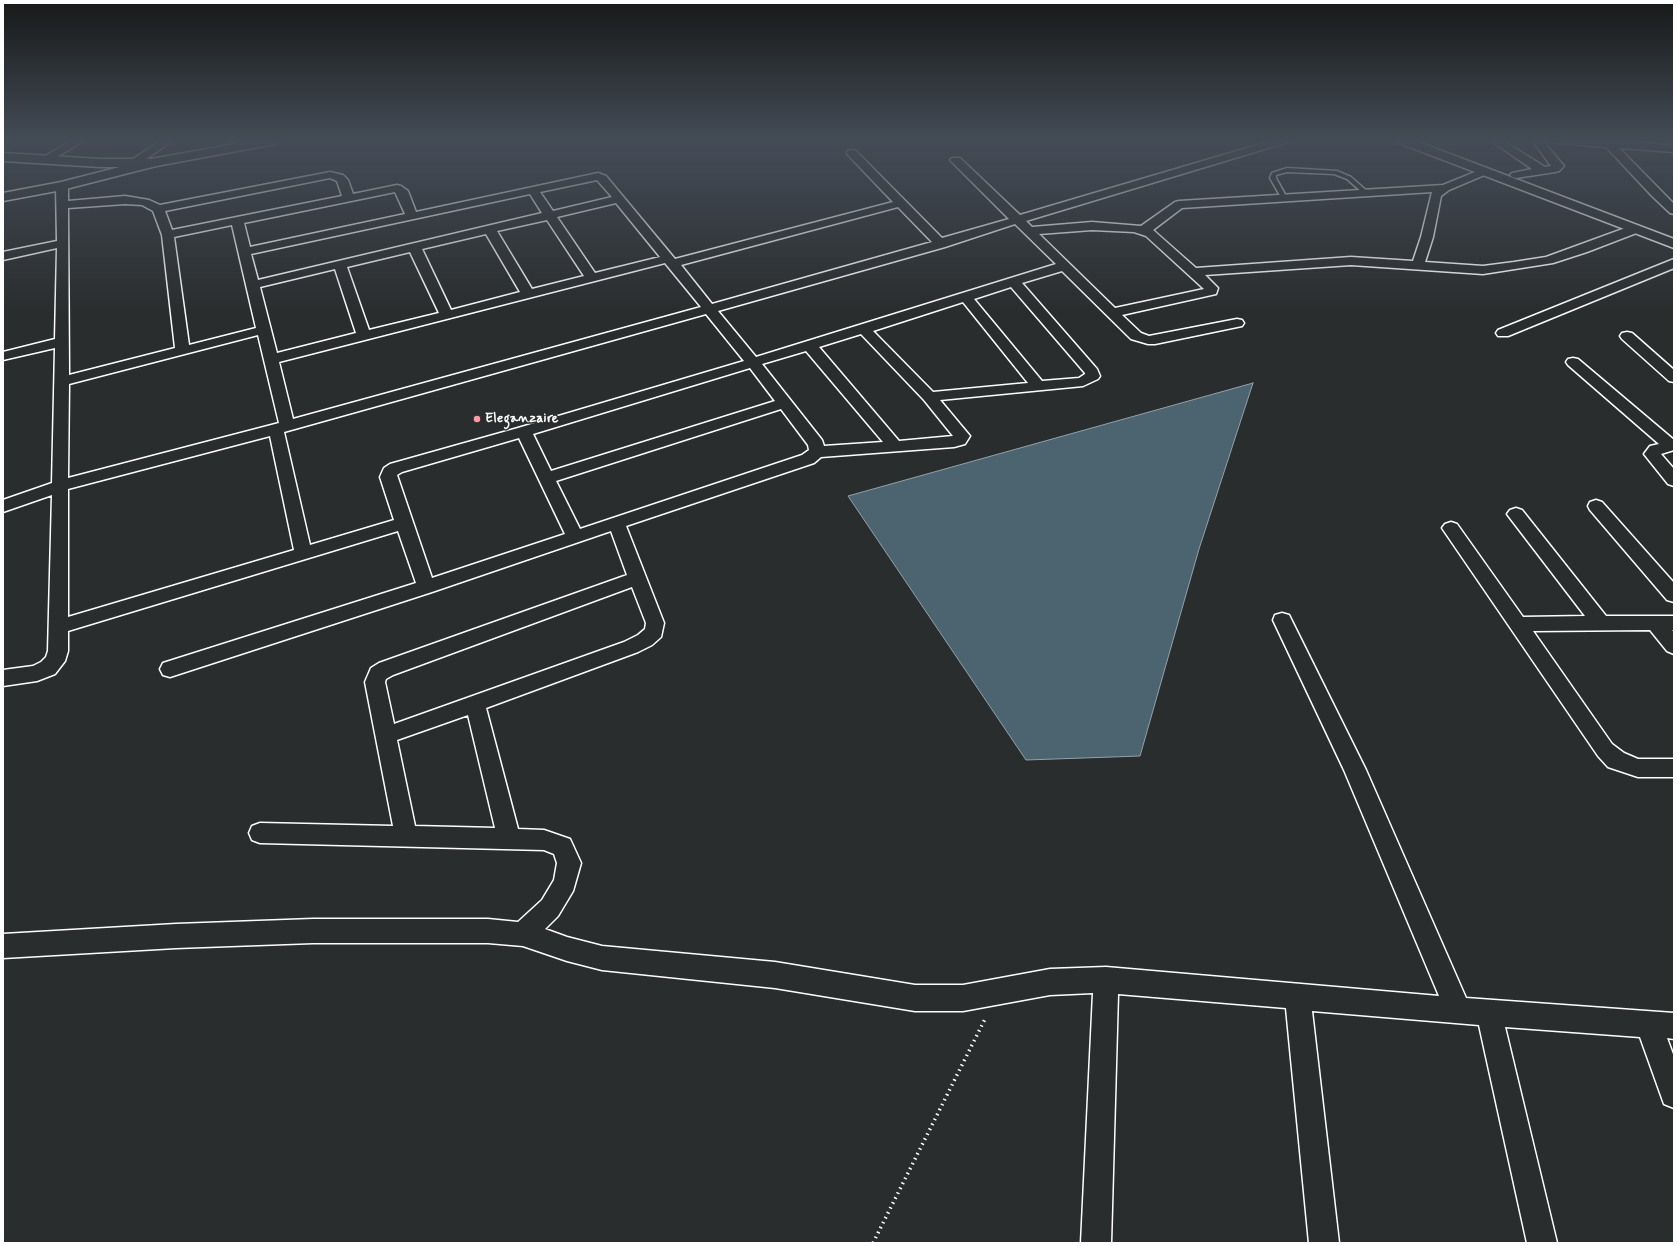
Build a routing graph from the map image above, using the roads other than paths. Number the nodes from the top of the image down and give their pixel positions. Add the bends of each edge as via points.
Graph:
1 (62, 198) edge
2 (209, 198) edge
3 (349, 198) edge
4 (405, 198) edge
5 (489, 198) edge
6 (538, 198) edge
7 (896, 198) edge
8 (995, 198) edge
9 (1093, 198) edge
10 (1282, 198) edge
11 (1434, 198) edge
12 (1555, 198) edge
13 (1577, 198) edge
14 (1663, 198) edge
15 (619, 199) joint
16 (901, 203) junction
17 (62, 205) junction
18 (158, 208) junction
19 (1674, 210) edge
20 (411, 215) junction
21 (550, 216) junction
22 (237, 221) junction
23 (1018, 221) junction
24 (1635, 229) junction
25 (490, 230) junction
26 (1143, 230) junction
27 (1028, 231) junction
28 (168, 235) junction
29 (1674, 235) edge
30 (63, 243) junction
31 (941, 244) junction
32 (1674, 244) edge
33 (415, 248) junction
34 (244, 252) junction
35 (3, 256) edge
36 (669, 261) junction
37 (1674, 263) edge
38 (1418, 264) junction
39 (340, 265) junction
40 (1064, 266) junction
41 (1195, 272) junction
42 (592, 278) junction
43 (1014, 282) junction
44 (252, 285) junction
45 (528, 294) junction
46 (966, 297) junction
47 (709, 309) junction
48 (1112, 313) junction
49 (447, 315) junction
50 (1236, 323) dead end
51 (864, 329) junction
52 (263, 330) junction
53 (1504, 333) dead end
54 (364, 336) junction
55 (1627, 336) dead end
56 (62, 342) junction
57 (809, 345) junction
58 (182, 349) junction
59 (3, 356) edge
60 (272, 359) junction
61 (753, 362) junction
62 (1572, 362) dead end
63 (1674, 378) edge
64 (61, 381) junction
65 (1038, 386) junction
66 (929, 397) junction
67 (785, 403) junction
68 (282, 427) junction
69 (524, 432) junction
70 (1672, 446) edge
71 (896, 447) junction
72 (817, 452) junction
73 (546, 478) junction
74 (1674, 480) edge
75 (60, 486) junction
76 (3, 506) edge
77 (1596, 506) dead end
78 (1516, 514) dead end
79 (616, 522) junction
80 (404, 523) junction
81 (1451, 528) dead end
82 (575, 536) junction
83 (303, 552) junction
84 (638, 578) junction
85 (426, 587) junction
86 (1674, 595) edge
87 (1282, 620) dead end
88 (1601, 623) junction
89 (1655, 623) junction
90 (1674, 623) edge
91 (1518, 624) junction
92 (58, 627) junction
93 (1674, 646) edge
94 (170, 669) dead end
95 (3, 678) edge
96 (476, 703) junction
97 (387, 735) junction
98 (1674, 768) edge
99 (260, 833) dead end
100 (406, 837) junction
101 (509, 839) junction
102 (523, 934) junction
103 (3, 946) edge
104 (1106, 980) junction
105 (1298, 997) junction
106 (1458, 1010) junction
107 (1489, 1013) junction
108 (1649, 1024) junction
109 (1674, 1026) edge
110 (1674, 1094) edge
111 (1096, 1243) edge
112 (1324, 1243) edge
113 (1542, 1243) edge

1 - 17 street
2 - 18 street
3 - 22 street
4 - 20 street
5 - 20 street
6 - 21 street
7 - 16 street
8 - 23 street
9 - 23 street
10 - 26 street via 1179,205 1157,223
11 - 38 street via 1427,237
12 - 24 main road
13 - 29 main road
14 - 19 street
15 - 21 street
15 - 36 street
16 - 31 street
16 - 36 street
17 - 18 street via 125,200 145,202
17 - 30 street
18 - 28 street
20 - 34 street
21 - 25 street
21 - 42 street
22 - 28 street
22 - 34 street
23 - 27 street
23 - 31 street
24 - 32 main road
24 - 38 street via 1583,249 1514,266 1475,270
25 - 33 street
25 - 45 street
26 - 27 street via 1092,226
26 - 41 street via 1150,233
27 - 40 street
28 - 58 street
30 - 35 street
30 - 56 street
31 - 47 street
33 - 39 street
33 - 49 street
34 - 44 street
36 - 42 street
36 - 47 street
37 - 53 street
38 - 41 street via 1351,261
39 - 44 street
39 - 54 street
40 - 43 street
40 - 48 street
41 - 48 street via 1208,284 1211,291
42 - 45 street
43 - 46 street
43 - 65 street via 1093,376 1083,382
44 - 52 street
45 - 49 street
46 - 51 street
46 - 65 street
47 - 61 street
47 - 68 street
48 - 50 street via 1136,336 1148,340
49 - 54 street
51 - 57 street
51 - 66 street
52 - 58 street
52 - 60 street
54 - 60 street
55 - 63 street
56 - 59 street
56 - 64 street
57 - 61 street
57 - 71 street
58 - 64 street
60 - 68 street
61 - 67 street
61 - 69 street
62 - 70 street
64 - 75 street
65 - 66 street
66 - 71 street via 962,436 954,442
67 - 72 street via 816,444
67 - 73 street
68 - 75 street
68 - 83 street
69 - 73 street
69 - 80 street via 396,468 390,472 388,477
70 - 74 street via 1656,450 1652,454
71 - 72 street
72 - 79 street via 808,459
73 - 82 street
75 - 76 street
75 - 92 street
77 - 86 street
78 - 88 street
79 - 82 street
79 - 84 street
80 - 83 street
80 - 85 street
81 - 91 street
82 - 85 street
83 - 92 street
84 - 96 street via 655,624 654,632 645,640
84 - 97 street via 378,674 375,682
85 - 94 street
87 - 106 street via 1355,770
88 - 89 street
88 - 91 street
89 - 90 street
89 - 93 street
91 - 98 street via 1605,750 1616,760 1638,768
92 - 95 street via 58,651 51,664 37,673
96 - 97 street
96 - 101 street
97 - 100 street
99 - 100 street
100 - 101 street
101 - 102 street via 544,840 562,846 569,863 565,883 550,908
102 - 103 street via 488,931 313,932 176,936
102 - 104 street via 602,958 775,975 915,998 963,998 1050,982
104 - 105 street
104 - 111 street
105 - 106 street
105 - 112 street
106 - 107 street
107 - 108 street
107 - 113 street
108 - 109 street
108 - 110 street

